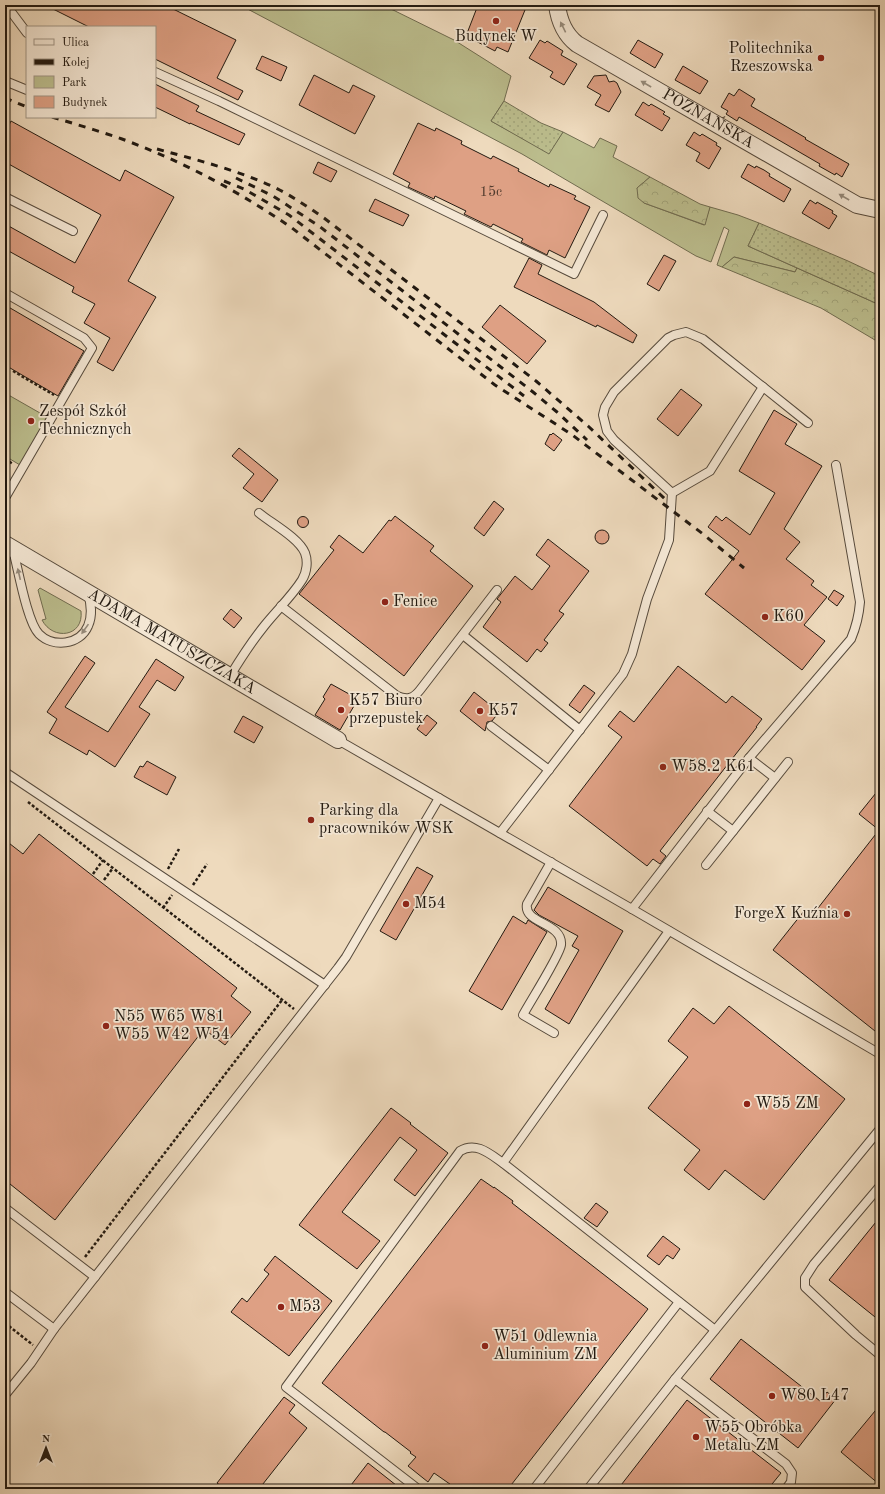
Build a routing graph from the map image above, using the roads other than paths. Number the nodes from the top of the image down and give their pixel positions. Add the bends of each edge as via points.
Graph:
1 (6, 5) edge
2 (556, 5) edge
3 (26, 32) edge
4 (156, 72) edge
5 (5, 81) edge
6 (26, 90) edge
7 (5, 197) edge
8 (880, 210) edge
9 (603, 215) dead end
10 (72, 231) dead end
11 (5, 293) edge
12 (763, 387) junction
13 (808, 423) dead end
14 (836, 465) dead end
15 (672, 493) junction
16 (5, 498) edge
17 (259, 513) dead end
18 (9, 546) edge
19 (496, 590) dead end
20 (88, 592) junction
21 (281, 606) junction
22 (463, 635) junction
23 (230, 676) junction
24 (491, 726) dead end
25 (580, 730) junction
26 (338, 740) joint
27 (749, 758) junction
28 (788, 762) dead end
29 (549, 770) junction
30 (5, 772) edge
31 (775, 778) junction
32 (439, 798) junction
33 (707, 811) junction
34 (733, 831) junction
35 (500, 833) junction
36 (551, 862) junction
37 (706, 865) dead end
38 (632, 909) junction
39 (669, 930) junction
40 (325, 985) junction
41 (554, 1033) dead end
42 (880, 1054) edge
43 (880, 1129) edge
44 (503, 1163) junction
45 (880, 1186) edge
46 (5, 1208) edge
47 (95, 1277) junction
48 (5, 1292) edge
49 (679, 1302) junction
50 (54, 1329) junction
51 (715, 1330) junction
52 (880, 1355) edge
53 (675, 1379) junction
54 (5, 1395) edge
55 (418, 1489) edge
56 (534, 1489) edge
57 (588, 1489) edge
58 (786, 1489) edge

1 - 3 lane
8 -> 2 street, POZNAŃSKA via 857,205 577,44 562,26
4 - 9 lane via 574,274
5 - 6 lane
7 - 10 lane
11 - 16 lane via 84,338 92,348
12 - 13 lane
12 - 15 lane via 710,471
12 - 15 lane via 703,339 680,332 668,338 614,392 605,407 607,431
14 - 27 lane via 860,602 855,629 851,639
15 - 25 lane via 669,540 647,599 628,665
17 - 21 lane via 296,541 306,560 307,566 302,580
18 - 20 street, ADAMA MATUSZCZAKA
20 -> 18 lane via 91,611 84,632 66,642 44,638 38,633 30,617
19 - 22 lane
20 - 23 street, ADAMA MATUSZCZAKA
21 - 22 lane via 404,699 416,696
21 - 23 lane via 244,653
22 - 25 lane
23 - 26 street, ADAMA MATUSZCZAKA
24 - 29 lane
25 - 29 lane
26 - 32 lane
27 - 31 lane
27 - 33 lane
28 - 31 lane
29 - 35 lane
30 - 40 lane
31 - 34 lane
32 - 35 lane
32 - 40 lane via 346,957
33 - 34 lane
33 - 38 lane
34 - 37 lane
35 - 36 lane
36 - 38 lane
36 - 41 lane via 526,908 529,915 556,931 560,936 560,950 523,1015
38 - 39 lane
39 - 42 lane
39 - 44 lane
40 - 47 lane
43 - 51 lane
44 - 49 lane
44 - 55 lane via 475,1147 465,1147 460,1151 286,1387
45 - 52 lane via 805,1278 805,1287
46 - 47 lane
47 - 50 lane
48 - 50 lane
49 - 51 lane
49 - 56 lane
50 - 54 lane
51 - 53 lane
53 - 57 lane
53 - 58 lane via 786,1464 792,1473 791,1482

